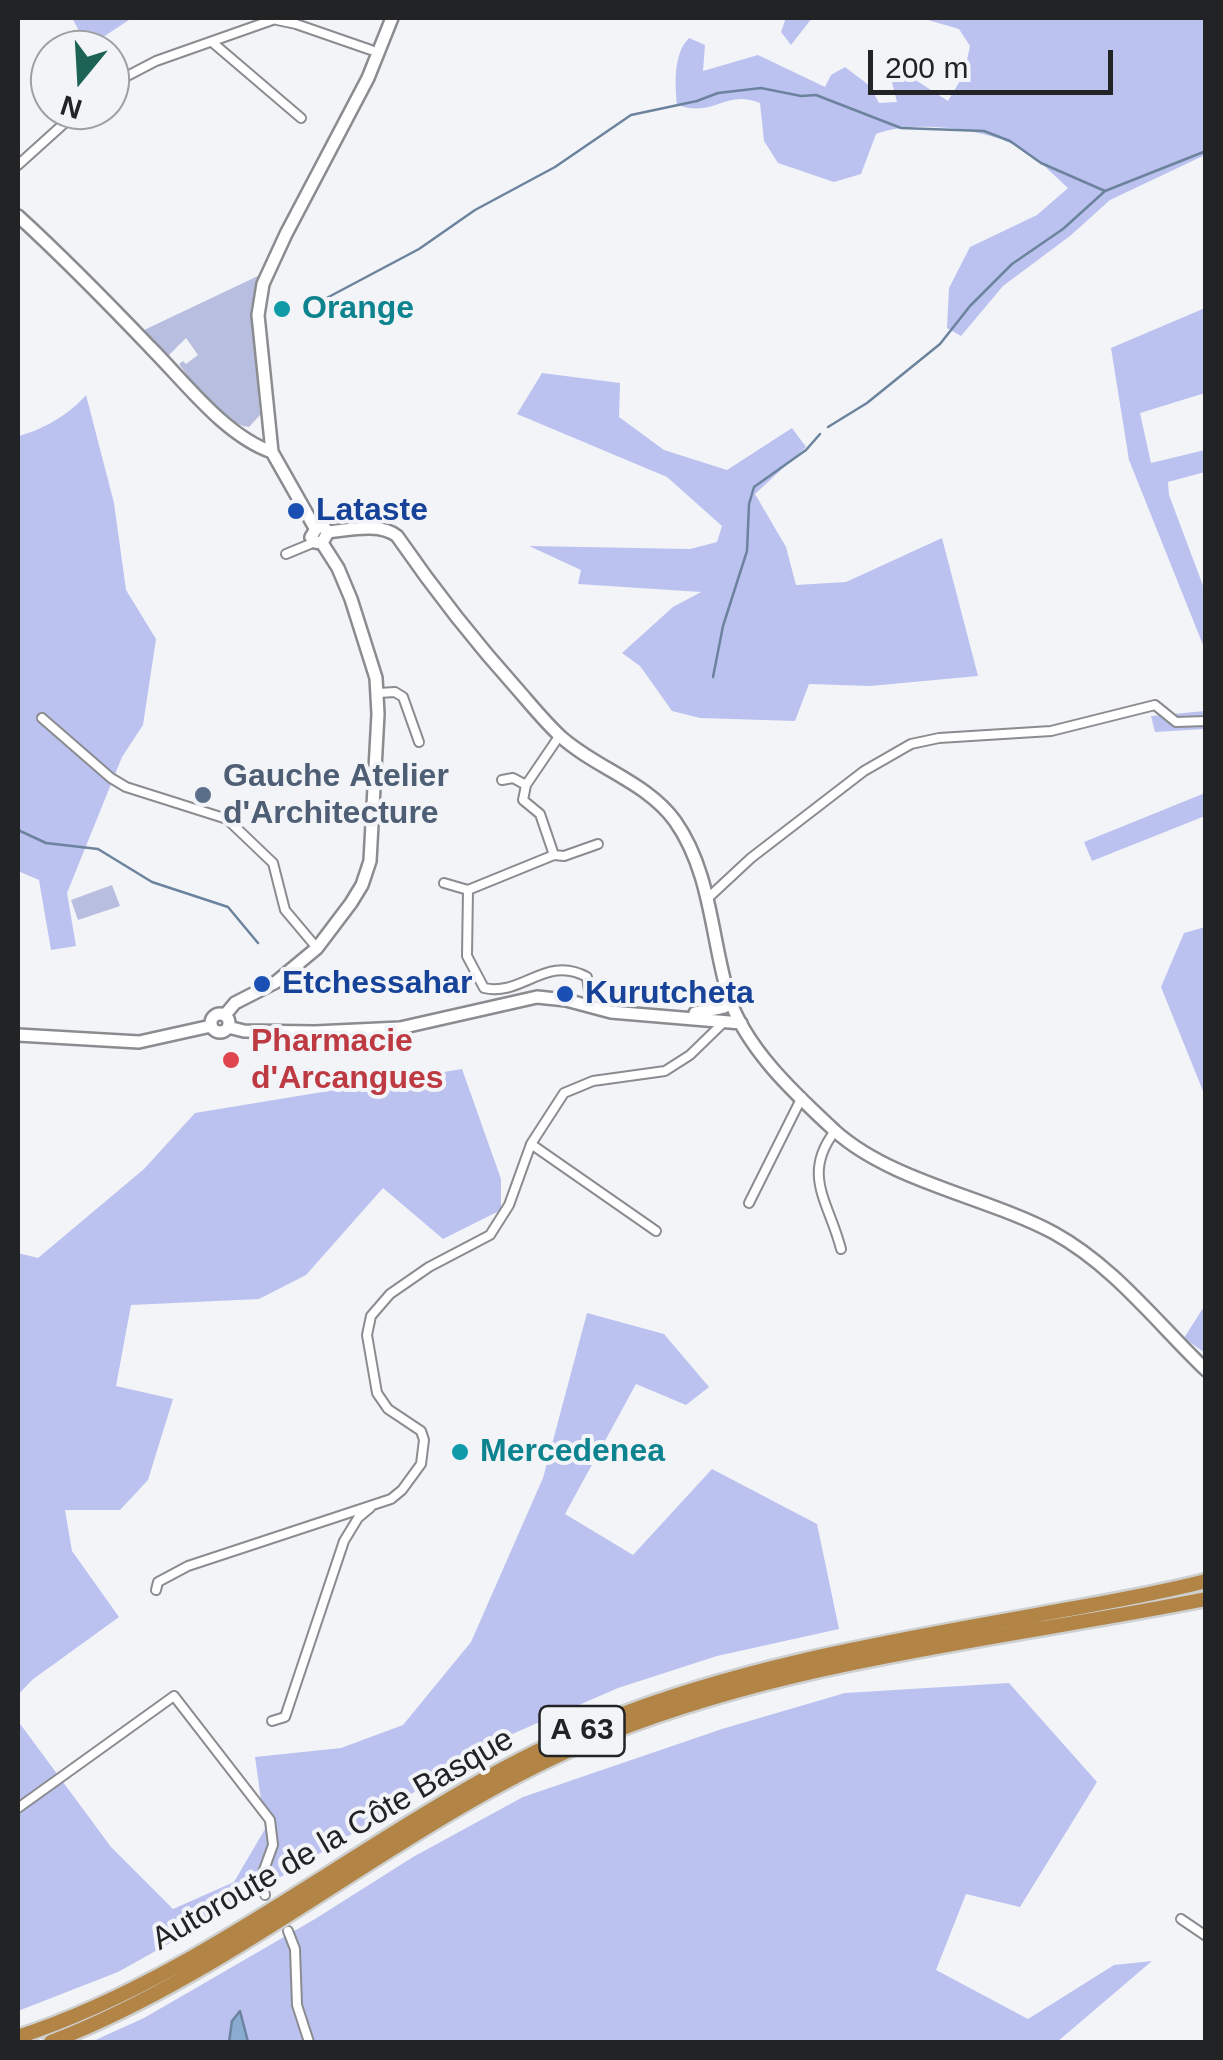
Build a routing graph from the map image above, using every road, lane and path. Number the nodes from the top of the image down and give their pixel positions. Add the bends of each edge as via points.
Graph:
1 (392, 18) edge
2 (277, 19) edge
3 (212, 42) junction
4 (371, 50) dead end
5 (130, 74) edge
6 (300, 118) dead end
7 (59, 130) edge
8 (18, 165) edge
9 (18, 216) edge
10 (231, 426) junction
11 (268, 434) junction
12 (272, 452) junction
13 (322, 539) junction
14 (286, 554) dead end
15 (378, 693) junction
16 (42, 718) dead end
17 (1206, 721) edge
18 (560, 736) junction
19 (419, 742) dead end
20 (502, 780) dead end
21 (526, 785) junction
22 (598, 844) dead end
23 (559, 856) junction
24 (568, 868) dead end
25 (444, 883) dead end
26 (468, 890) junction
27 (708, 898) junction
28 (317, 948) junction
29 (591, 1006) junction
30 (721, 1014) junction
31 (227, 1021) junction
32 (741, 1023) junction
33 (18, 1036) edge
34 (802, 1098) junction
35 (835, 1131) junction
36 (531, 1144) junction
37 (748, 1203) dead end
38 (656, 1230) dead end
39 (841, 1249) dead end
40 (1206, 1370) edge
41 (373, 1505) junction
42 (1206, 1581) edge
43 (156, 1590) dead end
44 (1206, 1599) edge
45 (272, 1720) dead end
46 (18, 1808) edge
47 (265, 1895) dead end
48 (1181, 1919) dead end
49 (288, 1931) dead end
50 (1206, 1936) edge
51 (18, 2037) edge
52 (51, 2042) edge
53 (309, 2042) edge

1 - 11 street via 263,284 258,314
2 - 3 street
2 - 4 street
3 - 5 street
3 - 6 street
7 - 8 street
9 - 10 street
10 - 11 street
10 - 12 street
11 - 12 street
12 - 13 street via 315,528 324,527
13 - 14 street
13 - 15 street via 374,664
13 - 18 street via 390,530 456,620
15 - 19 street via 403,697
15 - 28 street via 370,861 362,886
16 - 28 street via 111,778 227,819 273,863 285,910
17 - 27 street via 1176,722 1154,705 1051,731 911,744 864,771
18 - 21 street
18 - 27 street via 664,808 684,836
20 - 21 street
21 - 23 street via 523,800 540,814
22 - 23 street
23 - 24 street
23 - 26 street
25 - 26 street
26 - 29 street via 466,956 484,988 499,992 553,970 573,970 586,977
27 - 30 street
28 - 31 street via 276,982 236,1003
29 - 30 street via 640,1015
29 - 31 street via 537,996 400,1028 244,1031
30 - 32 street
30 - 32 street
30 - 36 street via 707,1041 665,1072 593,1080 564,1093
31 - 33 street via 214,1016 211,1026 124,1043
32 - 34 street
34 - 35 street
34 - 37 street
35 - 39 street via 823,1146 816,1178
35 - 40 street via 874,1156 1079,1248
36 - 38 street
36 - 41 street via 490,1235 402,1286 370,1316 377,1393 424,1440 421,1464 402,1490
41 - 43 street via 202,1560 170,1573
41 - 45 street via 344,1541 285,1717
42 - 51 highway, Autoroute de la Côte Basque / A 63 via 778,1665 601,1722 402,1824 151,1978
44 - 52 highway, Autoroute de la Côte Basque / A 63 via 803,1673 606,1734 448,1816 202,1969
46 - 47 street via 174,1696 270,1820
48 - 50 street
49 - 53 street

